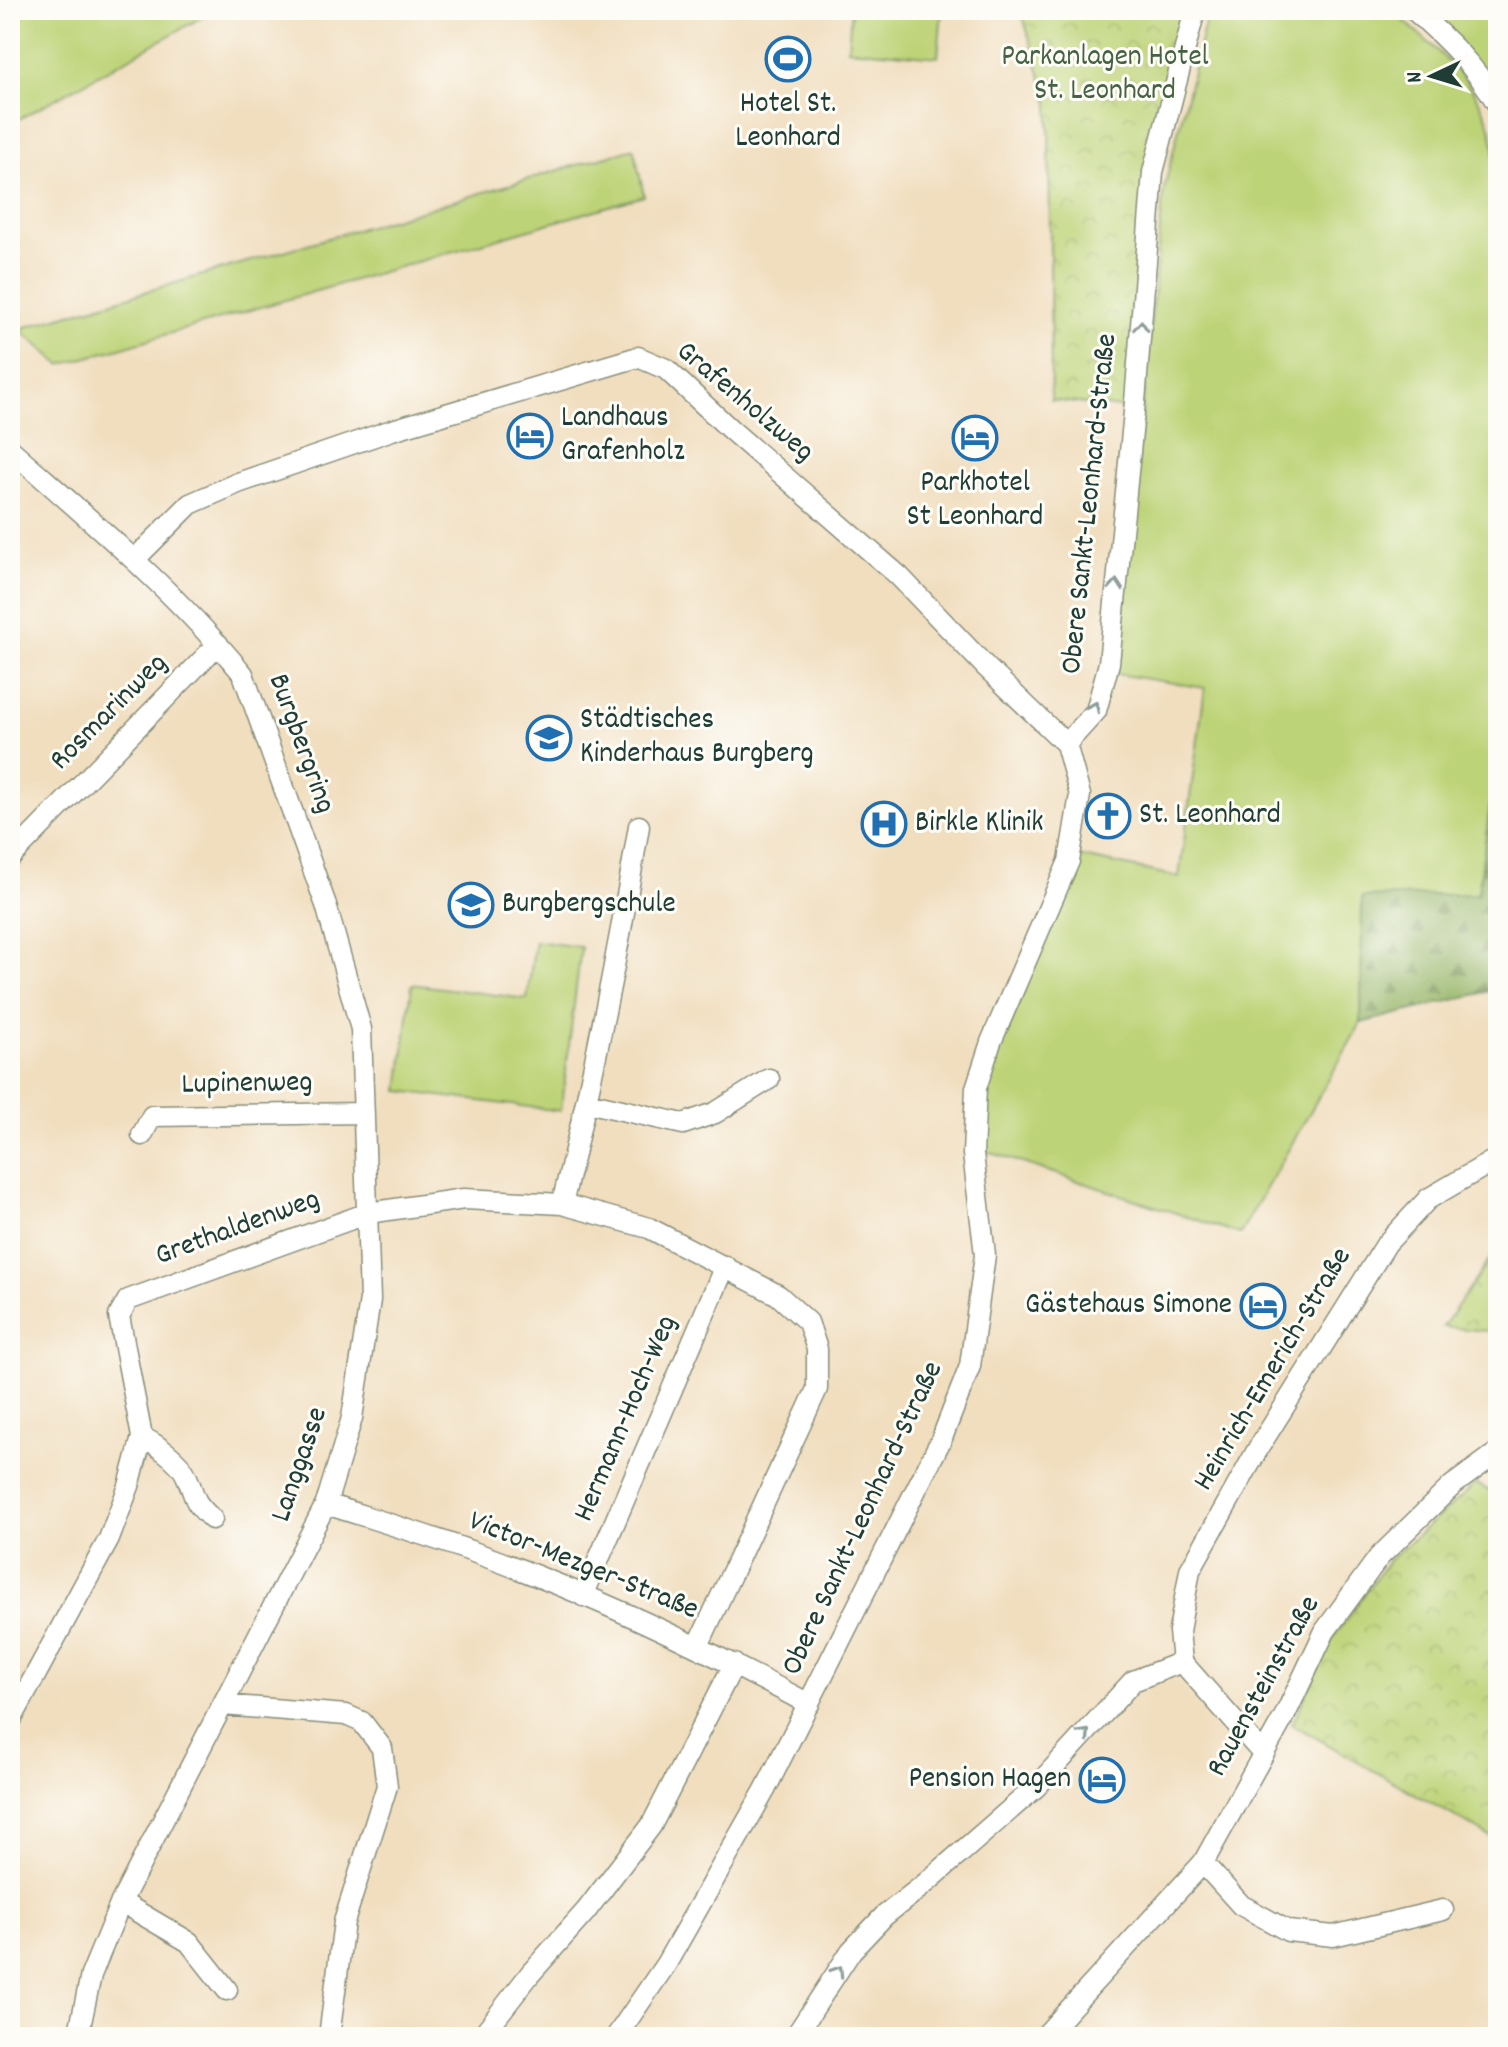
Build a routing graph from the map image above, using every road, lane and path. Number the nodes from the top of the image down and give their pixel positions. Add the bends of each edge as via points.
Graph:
1 (1195, 10) edge
2 (1414, 10) edge
3 (1498, 105) edge
4 (10, 449) edge
5 (135, 559) junction
6 (218, 644) junction
7 (1066, 744) junction
8 (639, 826) dead end
9 (10, 858) edge
10 (355, 1006) joint
11 (769, 1079) dead end
12 (587, 1102) junction
13 (364, 1113) junction
14 (142, 1135) dead end
15 (1498, 1158) edge
16 (562, 1204) junction
17 (368, 1213) junction
18 (725, 1266) junction
19 (142, 1437) junction
20 (1498, 1452) edge
21 (326, 1504) junction
22 (212, 1519) dead end
23 (583, 1596) junction
24 (698, 1646) junction
25 (1182, 1662) junction
26 (734, 1664) junction
27 (809, 1704) junction
28 (223, 1705) junction
29 (10, 1722) edge
30 (1263, 1754) junction
31 (1203, 1863) junction
32 (121, 1902) junction
33 (1443, 1910) dead end
34 (227, 1990) dead end
35 (1057, 2032) edge
36 (78, 2037) edge
37 (329, 2037) edge
38 (481, 2037) edge
39 (616, 2037) edge
40 (795, 2037) edge

7 -> 1 street, Obere Sankt-Leonhard-Straße via 1096,711 1109,663 1153,172
2 - 3 street via 1484,80
4 - 5 street, Burgbergring
5 - 6 street, Burgbergring
5 - 7 street, Grafenholzweg via 190,504 238,483 392,430 638,357 666,369 899,576
6 - 9 street, Rosmarinweg
6 - 10 street, Burgbergring via 243,674 326,905
7 - 27 street, Obere Sankt-Leonhard-Straße via 1080,795 1069,861 976,1088 973,1154 985,1255 970,1366 942,1438
8 - 12 street
10 - 13 street, Langgasse via 361,1029
11 - 12 street via 715,1113 683,1124
12 - 16 street
13 - 14 street, Lupinenweg via 152,1116
13 - 17 street, Langgasse
15 - 25 street, Heinrich-Emerich-Straße via 1428,1199 1387,1243 1328,1335 1190,1570 1179,1631
16 - 17 street, Grethaldenweg via 464,1199
16 - 18 street, Grethaldenweg via 649,1228
17 - 19 street, Grethaldenweg via 128,1300 119,1316
17 - 21 street, Langgasse via 370,1300 352,1418
18 - 23 street, Hermann-Hoch-Weg
18 - 24 street, Grethaldenweg via 778,1295 808,1322 817,1349 817,1389
19 - 22 street via 185,1472 195,1503
19 - 29 street via 109,1539
20 - 30 street, Rauensteinstraße via 1453,1485 1379,1557 1325,1631
21 - 23 street, Victor-Mezger-Straße via 477,1553
21 - 28 street, Langgasse
23 - 24 street, Victor-Mezger-Straße
24 - 26 street, Victor-Mezger-Straße
25 - 30 street
40 -> 25 street via 851,1951 884,1916 1036,1787 1133,1681
26 - 27 street, Victor-Mezger-Straße
26 - 38 street via 651,1826
27 - 39 street, Obere Sankt-Leonhard-Straße via 666,1964
28 - 32 street, Langgasse
28 - 37 street via 346,1715 362,1722 382,1748 387,1786 344,1922
30 - 31 street, Rauensteinstraße
31 - 33 street via 1241,1905 1288,1931 1333,1936
31 - 35 street, Rauensteinstraße
32 - 34 street via 189,1942
32 - 36 street, Langgasse via 91,1975

